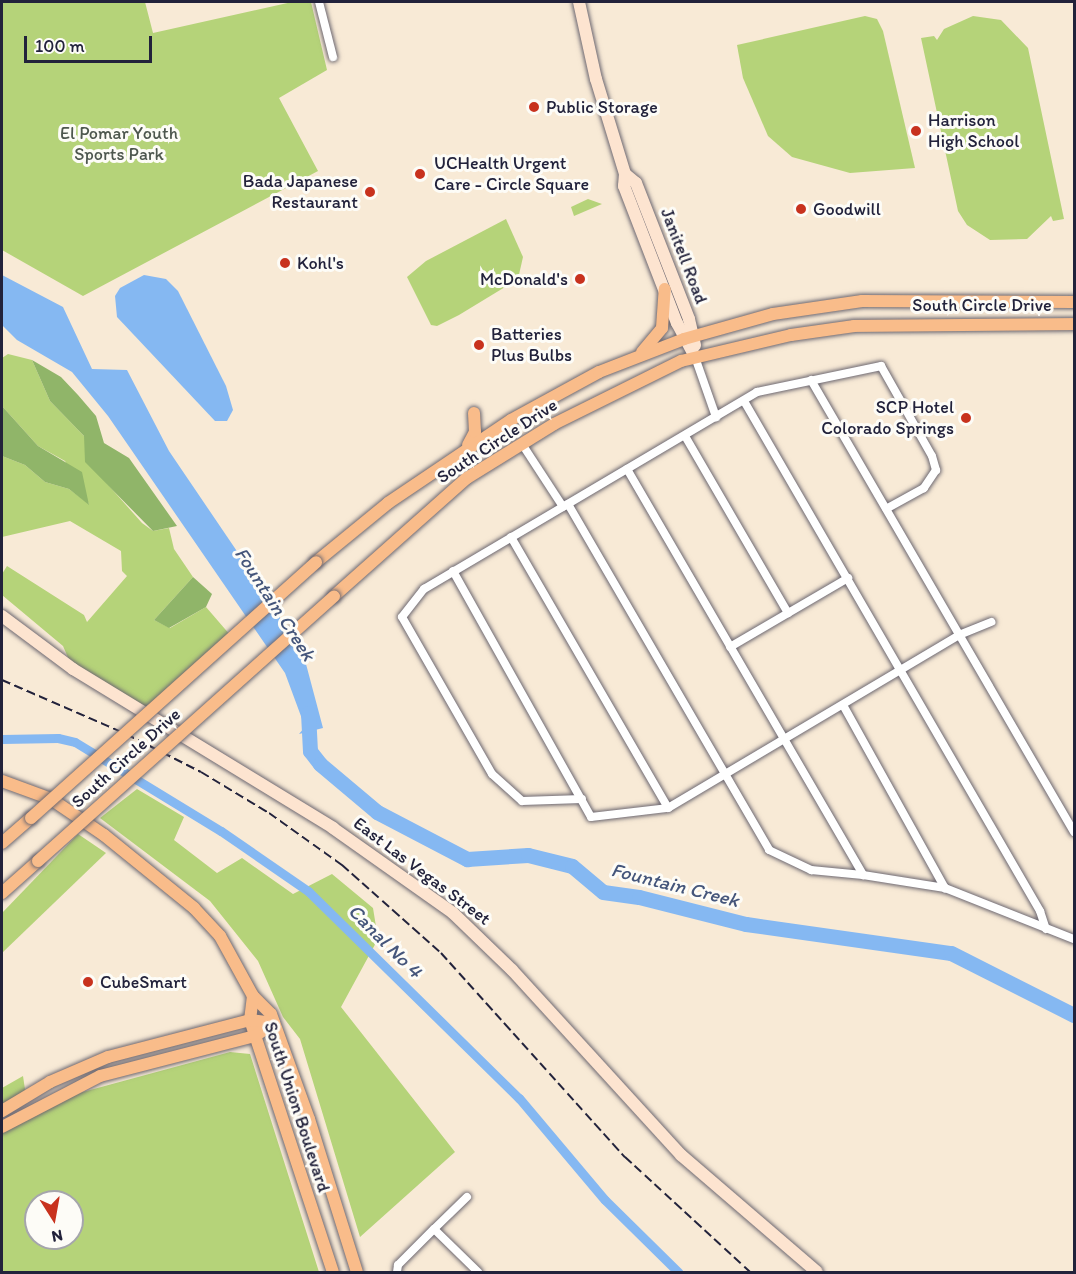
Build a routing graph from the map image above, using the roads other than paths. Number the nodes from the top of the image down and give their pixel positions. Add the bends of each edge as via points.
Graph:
1 (320, 2) edge
2 (579, 2) edge
3 (333, 57) dead end
4 (626, 174) junction
5 (665, 289) junction
6 (1074, 302) edge
7 (1074, 324) edge
8 (690, 337) junction
9 (637, 356) junction
10 (695, 357) junction
11 (811, 380) junction
12 (744, 401) junction
13 (716, 417) junction
14 (511, 420) junction
15 (685, 436) junction
16 (522, 444) junction
17 (460, 452) junction
18 (627, 469) junction
19 (566, 506) junction
20 (886, 509) junction
21 (511, 537) junction
22 (453, 571) junction
23 (848, 578) junction
24 (788, 613) junction
25 (2, 616) edge
26 (992, 622) dead end
27 (959, 635) junction
28 (730, 647) junction
29 (901, 670) junction
30 (843, 705) junction
31 (784, 739) junction
32 (725, 775) junction
33 (2, 781) edge
34 (582, 799) junction
35 (668, 808) junction
36 (1074, 832) edge
37 (2, 843) edge
38 (863, 876) junction
39 (945, 888) junction
40 (2, 893) edge
41 (1046, 929) junction
42 (1074, 939) edge
43 (253, 996) junction
44 (250, 1020) junction
45 (274, 1023) junction
46 (255, 1036) junction
47 (2, 1111) edge
48 (2, 1127) edge
49 (467, 1197) dead end
50 (434, 1228) junction
51 (333, 1272) edge
52 (357, 1272) edge
53 (398, 1272) edge
54 (478, 1272) edge
55 (818, 1272) edge

1 - 3 street
2 - 4 street, Janitell Road via 596,78
4 - 5 street, Janitell Road via 624,186
4 - 8 street, Janitell Road via 636,183
5 - 8 street, Janitell Road
5 - 9 main road via 662,328
6 - 8 main road, South Circle Drive via 862,300 773,314
7 - 10 main road, South Circle Drive via 878,323 791,335
8 - 9 main road, South Circle Drive
8 - 10 street, Janitell Road
9 - 14 main road, South Circle Drive
10 - 13 street, Janitell Road
10 - 16 main road, South Circle Drive via 642,378
11 - 12 street via 765,390
11 - 20 street
11 - 20 street via 881,366 932,456 936,470 924,488
12 - 13 street
12 - 23 street
13 - 15 street
14 - 17 main road, South Circle Drive
14 - 17 main road via 485,422 474,413 476,432
15 - 18 street
15 - 24 street
16 - 19 street
16 - 40 main road, South Circle Drive, bridge via 445,496
17 - 37 main road, South Circle Drive, bridge via 388,503 316,562
18 - 19 street
18 - 28 street
19 - 21 street
19 - 32 street
20 - 27 street
21 - 22 street
21 - 35 street
22 - 34 street
22 - 34 street via 424,589 402,617 500,782 528,802
23 - 24 street
23 - 29 street
24 - 28 street
25 - 55 street, East Las Vegas Street via 73,669 333,828 453,913 512,970 681,1155
26 - 27 street
27 - 29 street
27 - 36 street
28 - 31 street
29 - 30 street
29 - 41 street via 1040,911
30 - 31 street
30 - 39 street
31 - 32 street
31 - 38 street
32 - 35 street
32 - 38 street via 776,856 819,872
33 - 43 main road via 51,799 152,871 220,936
34 - 35 street via 591,817
38 - 39 street
39 - 41 street
41 - 42 street
43 - 44 main road, South Union Boulevard
43 - 45 main road, South Union Boulevard
44 - 45 main road
44 - 46 main road, South Union Boulevard
44 - 47 main road via 108,1057 50,1082
45 - 46 main road
45 - 52 main road, South Union Boulevard
46 - 48 main road via 100,1076
46 - 51 main road, South Union Boulevard
49 - 50 street
50 - 53 street via 398,1265
50 - 54 street

